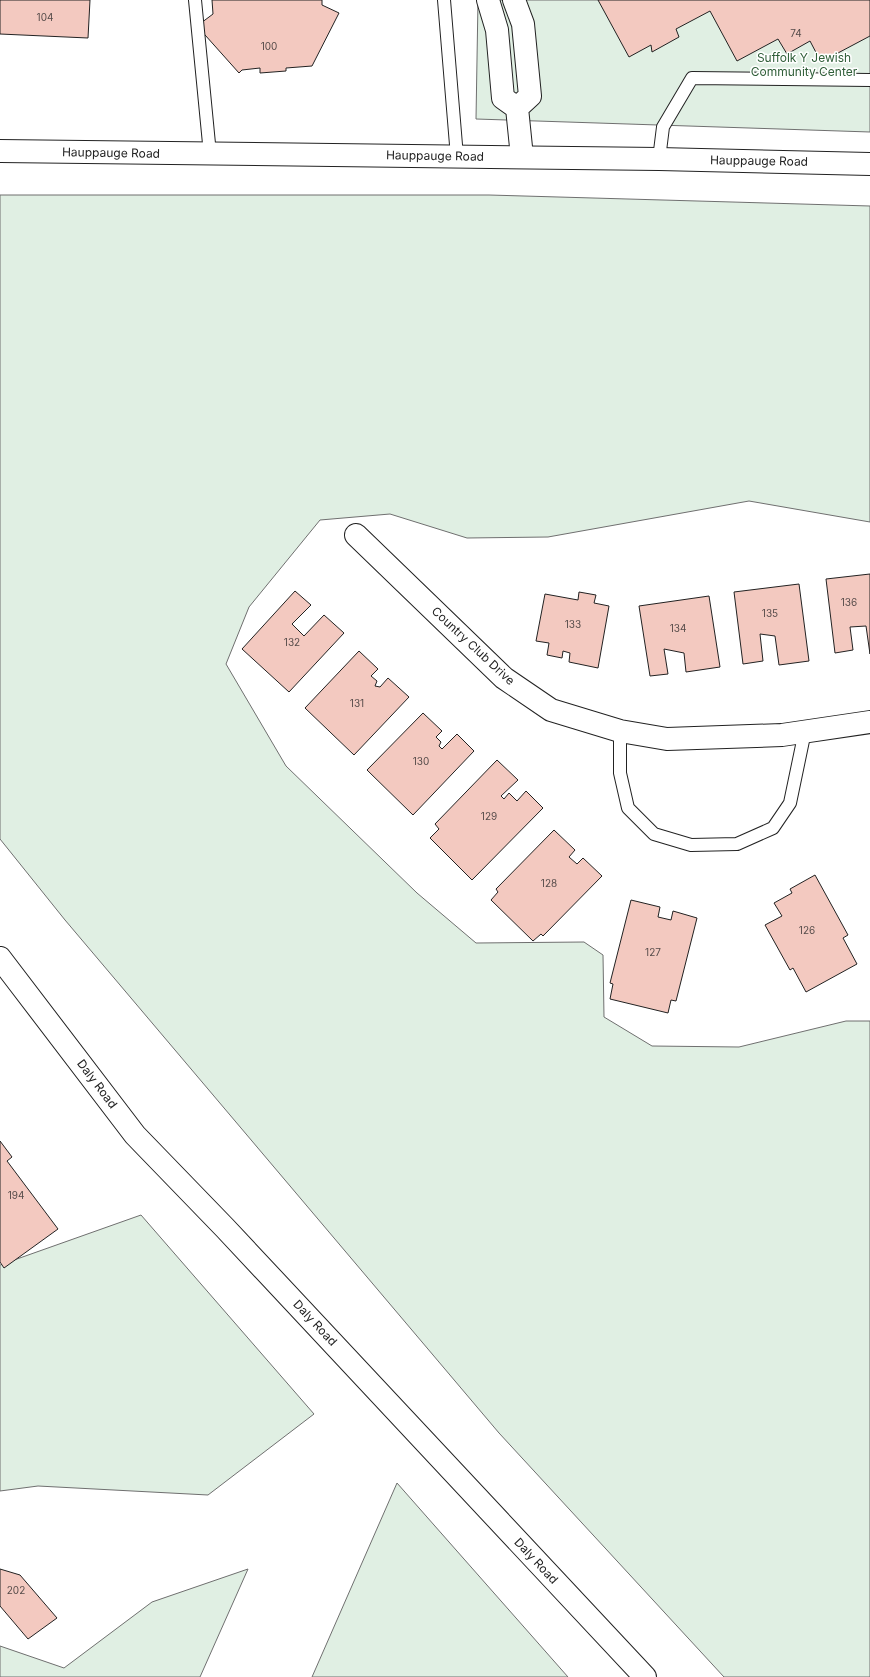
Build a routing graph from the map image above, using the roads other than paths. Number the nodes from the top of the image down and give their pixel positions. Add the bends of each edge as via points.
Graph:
1 (195, 0) edge
2 (444, 0) edge
3 (488, 0) edge
4 (514, 0) edge
5 (870, 80) edge
6 (517, 108) junction
7 (0, 151) edge
8 (210, 154) junction
9 (457, 157) junction
10 (522, 157) junction
11 (659, 159) junction
12 (870, 164) edge
13 (356, 535) dead end
14 (870, 722) edge
15 (620, 731) junction
16 (804, 731) junction
17 (0, 958) edge
18 (645, 1677) edge

1 - 8 lane
2 - 9 lane
3 - 6 street via 497,30 503,98
4 - 6 street via 523,24 530,96
5 - 11 lane via 692,78 663,127
6 - 10 street
7 - 8 street, Hauppauge Road
8 - 9 street, Hauppauge Road
9 - 10 street, Hauppauge Road
10 - 11 street, Hauppauge Road
11 - 12 street, Hauppauge Road
13 - 15 street, Country Club Drive via 504,678 551,710
14 - 16 street, Country Club Drive
15 - 16 street, Country Club Drive via 667,739 782,735
15 - 16 lane via 620,773 628,808 654,834 691,845 738,844 773,828 790,803
17 - 18 street, Daly Road via 135,1135 230,1233

